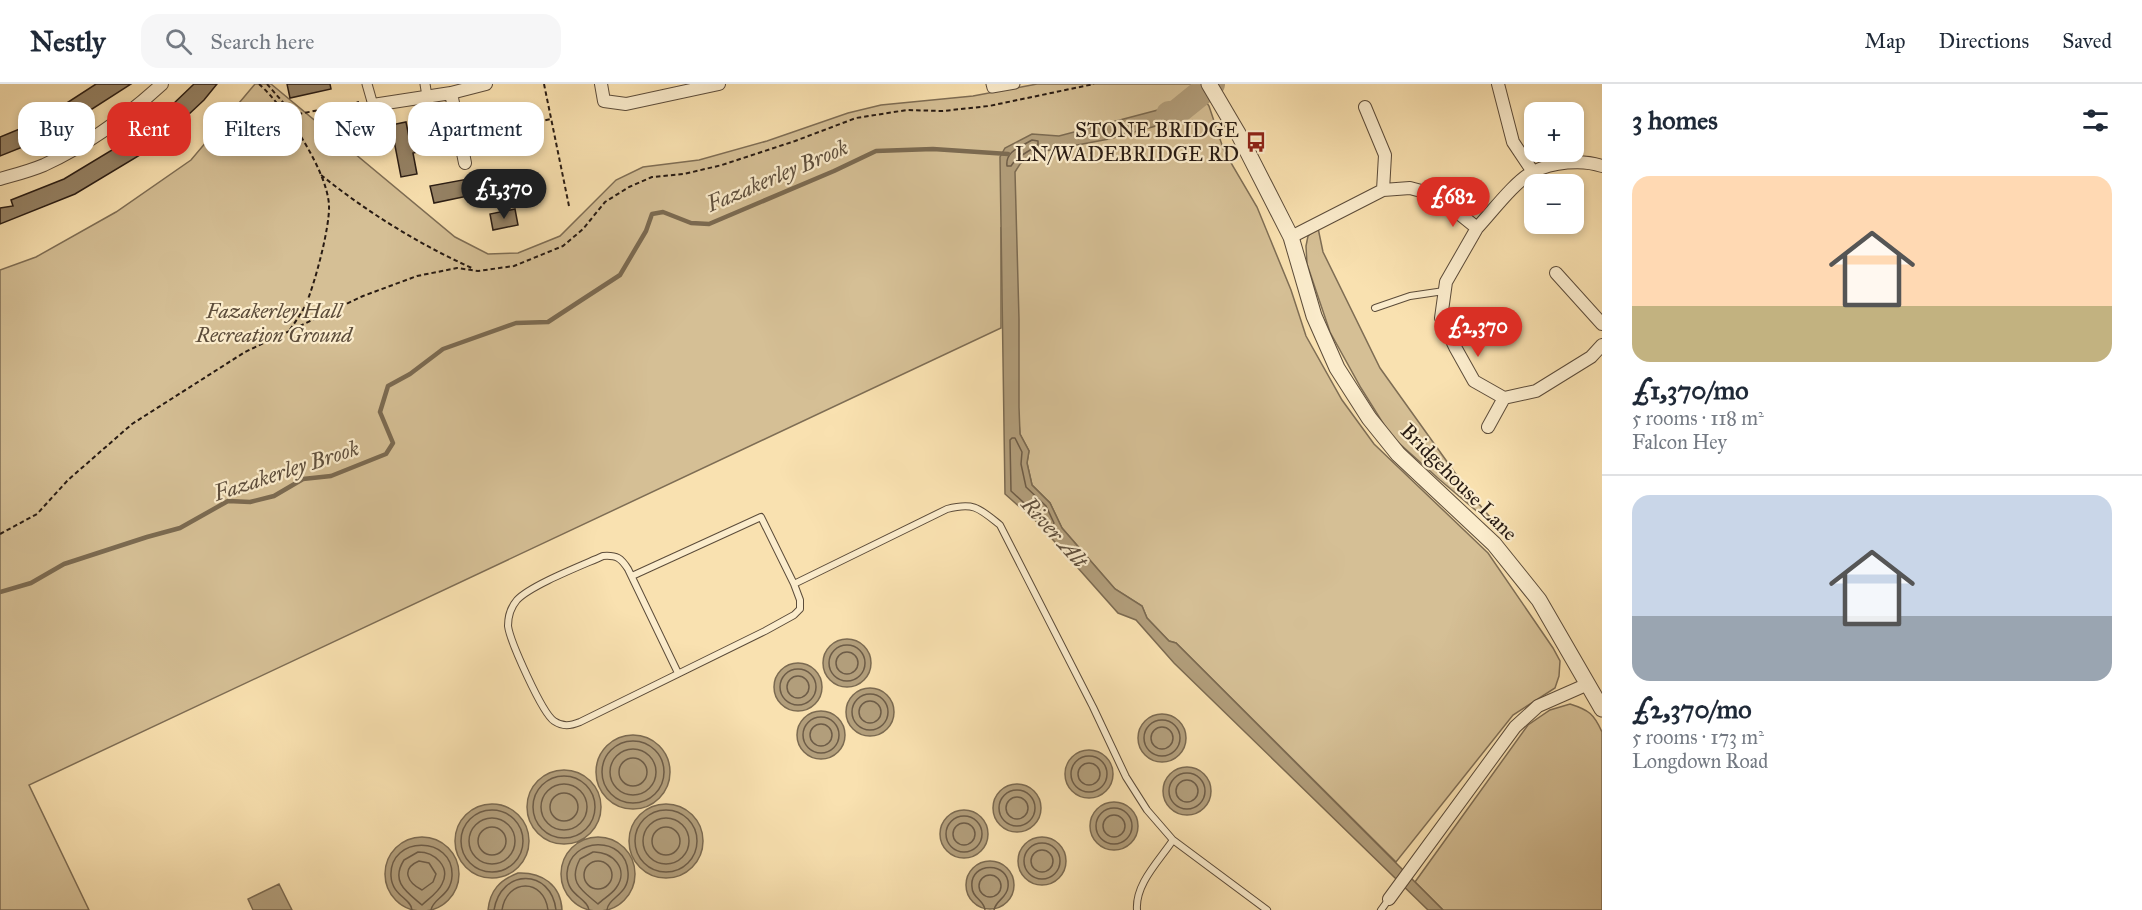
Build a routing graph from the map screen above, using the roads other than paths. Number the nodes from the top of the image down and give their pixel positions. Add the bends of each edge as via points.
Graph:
1 (162, 84) edge
2 (367, 84) edge
3 (486, 84) edge
4 (601, 84) edge
5 (719, 84) edge
6 (991, 84) edge
7 (1015, 84) edge
8 (1209, 84) edge
9 (1498, 84) edge
10 (426, 90) edge
11 (451, 93) junction
12 (372, 102) joint
13 (1365, 108) dead end
14 (465, 164) dead end
15 (1602, 166) edge
16 (1533, 172) junction
17 (0, 179) edge
18 (1383, 190) junction
19 (1477, 228) junction
20 (1292, 237) junction
21 (1556, 273) dead end
22 (1444, 291) junction
23 (1375, 308) dead end
24 (1602, 324) edge
25 (1602, 345) edge
26 (1503, 398) junction
27 (1488, 427) dead end
28 (632, 576) junction
29 (794, 584) junction
30 (678, 673) junction
31 (1588, 684) junction
32 (1601, 705) edge
33 (1173, 840) junction
34 (1389, 899) joint
35 (1137, 910) edge
36 (1267, 910) edge
37 (1381, 910) edge

1 - 17 street via 132,111 77,147 43,165
2 - 12 street
3 - 11 street
4 - 5 street via 604,101 626,104
6 - 7 street via 992,88
8 - 20 street, Bridgehouse Lane
9 - 16 street via 1513,142
10 - 11 street
10 - 12 street
11 - 14 street
13 - 18 street via 1385,154
15 - 16 street via 1569,162
16 - 19 street
18 - 19 street via 1410,188 1436,195
18 - 20 street
19 - 22 street
20 - 31 street, Bridgehouse Lane via 1314,316 1337,368 1370,418 1398,454 1494,544 1539,600
21 - 24 street
22 - 23 lane via 1410,296
22 - 26 street via 1441,318 1455,347 1474,381
25 - 26 street via 1591,357 1536,391
26 - 27 street
28 - 29 lane via 761,516
28 - 30 lane
28 - 30 lane via 621,558 603,556 517,600 508,622 510,636 542,705 552,720 570,726
29 - 30 lane via 800,609 794,615
29 - 33 lane via 947,508 965,504 978,507 1000,525 1126,777
31 - 32 street, Bridgehouse Lane
31 - 34 street via 1538,706 1515,727
33 - 35 lane via 1136,897
33 - 36 lane
34 - 37 lane

